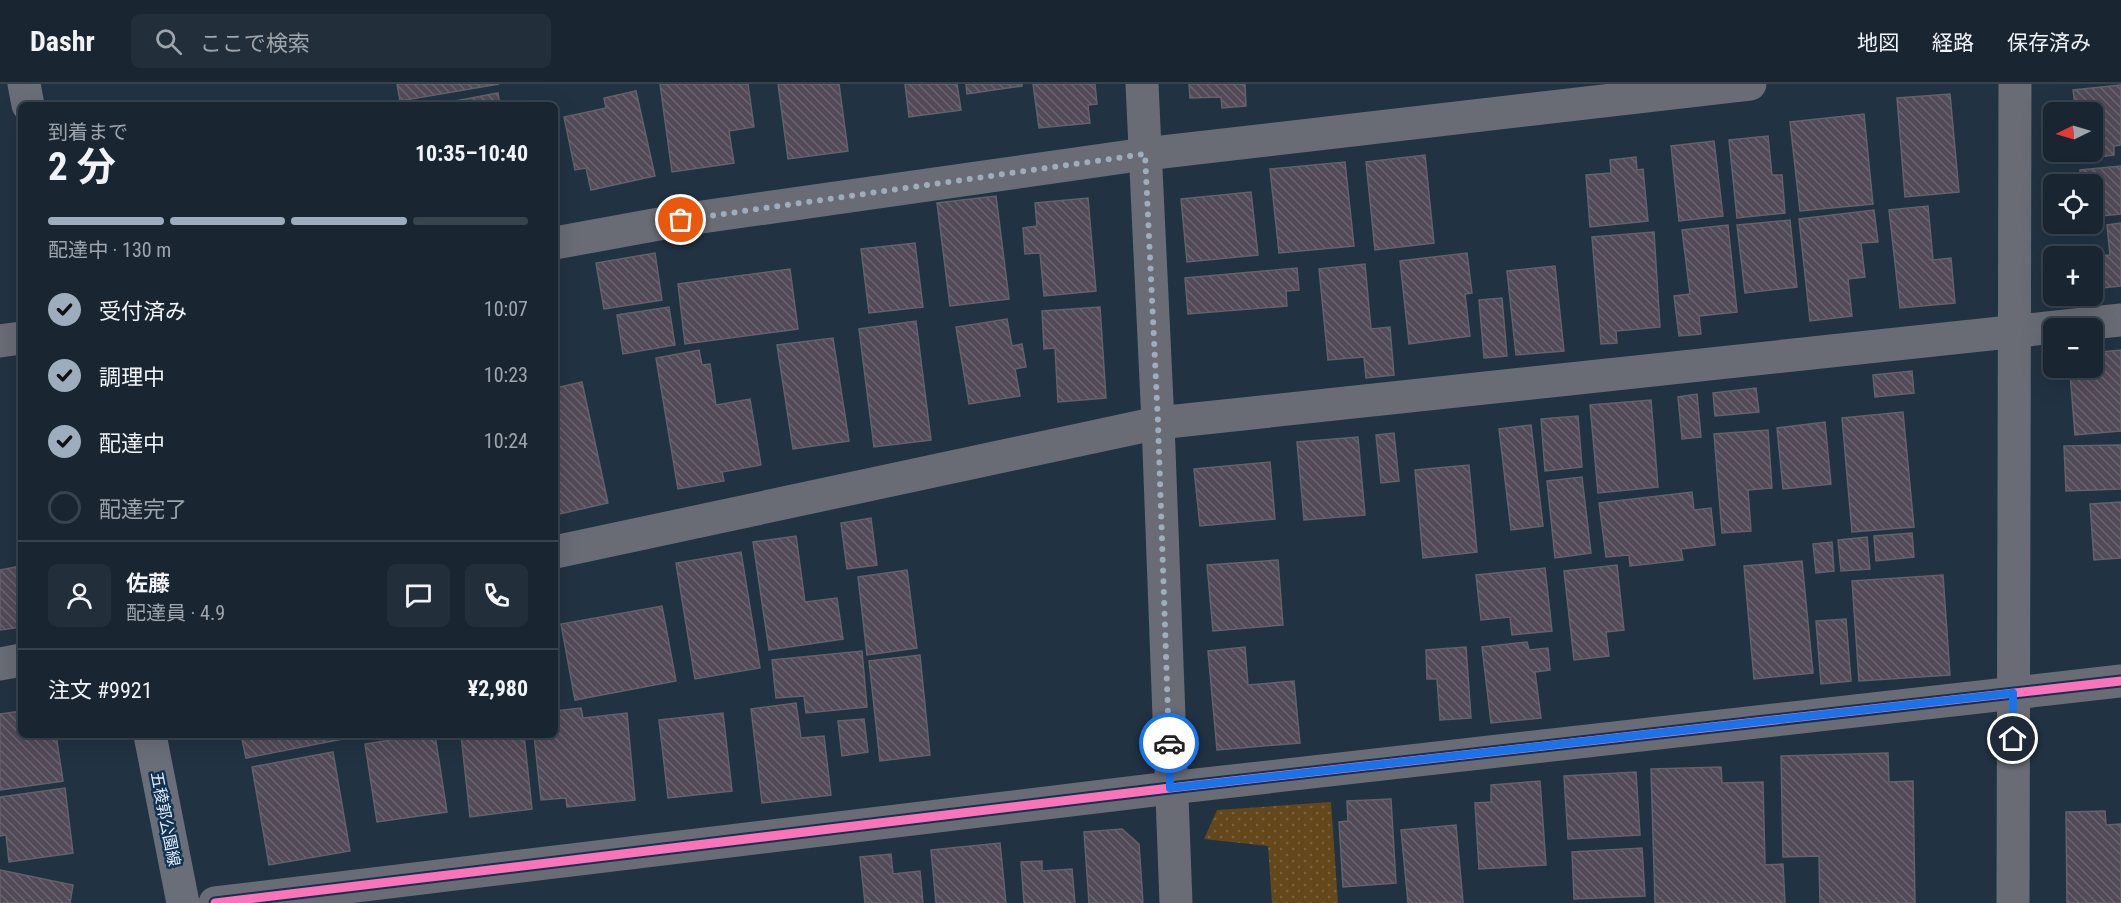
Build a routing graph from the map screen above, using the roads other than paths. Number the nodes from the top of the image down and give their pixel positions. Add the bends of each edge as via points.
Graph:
1 (24, 84) edge
2 (1142, 84) edge
3 (1750, 84) edge
4 (2015, 84) edge
5 (27, 102) edge
6 (1145, 154) junction
7 (558, 242) edge
8 (2121, 320) edge
9 (2014, 331) junction
10 (18, 338) edge
11 (0, 341) edge
12 (1158, 423) junction
13 (558, 551) edge
14 (18, 661) edge
15 (0, 664) edge
16 (2121, 681) edge
17 (2013, 693) junction
18 (151, 738) edge
19 (1170, 788) junction
20 (183, 903) edge
21 (215, 903) edge
22 (1176, 903) edge
23 (2013, 903) edge

1 - 5 main road
2 - 6 street
3 - 6 street
4 - 9 street
6 - 7 street via 681,220
6 - 12 street
8 - 9 street
9 - 12 street
9 - 17 street
10 - 11 street
12 - 13 street
12 - 19 street
14 - 15 street
16 - 17 street
17 - 19 street
17 - 23 street
18 - 20 main road, 五稜郭公園線
19 - 21 street
19 - 22 street

